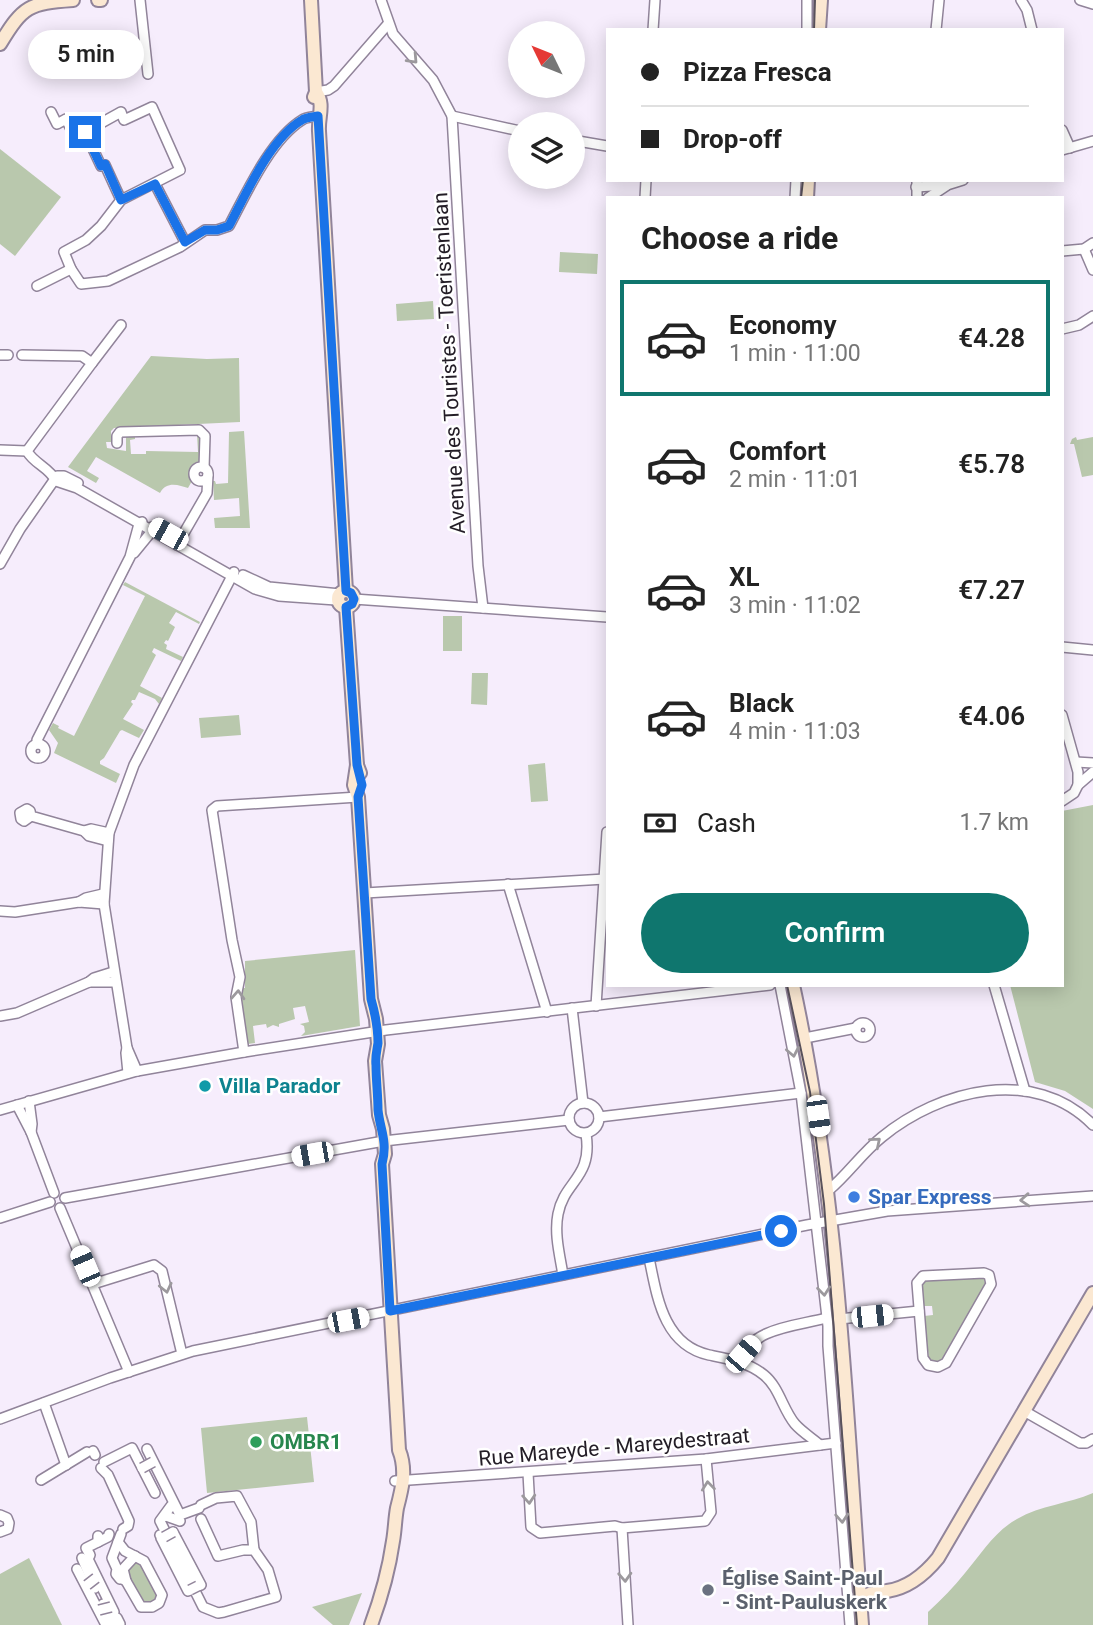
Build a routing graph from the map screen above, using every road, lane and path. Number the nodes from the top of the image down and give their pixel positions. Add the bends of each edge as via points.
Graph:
1 (73, 0) edge
2 (140, 0) edge
3 (311, 0) edge
4 (381, 0) edge
5 (654, 0) edge
6 (807, 0) edge
7 (821, 0) edge
8 (939, 0) edge
9 (1021, 0) edge
10 (1080, 0) edge
11 (1093, 4) edge
12 (1028, 5) edge
13 (388, 24) junction
14 (653, 28) edge
15 (807, 28) edge
16 (820, 28) edge
17 (936, 28) edge
18 (1032, 28) edge
19 (0, 44) edge
20 (148, 74) dead end
21 (316, 92) junction
22 (51, 112) dead end
23 (318, 116) junction
24 (452, 116) junction
25 (508, 128) edge
26 (85, 132) junction
27 (1093, 141) edge
28 (585, 142) edge
29 (606, 146) edge
30 (1066, 149) edge
31 (957, 182) edge
32 (155, 184) junction
33 (917, 184) edge
34 (947, 185) junction
35 (931, 196) edge
36 (121, 200) junction
37 (185, 242) junction
38 (1093, 243) edge
39 (1084, 249) junction
40 (1064, 251) edge
41 (71, 269) junction
42 (1093, 270) edge
43 (37, 286) dead end
44 (1093, 316) edge
45 (121, 325) dead end
46 (1064, 329) edge
47 (22, 355) dead end
48 (92, 363) junction
49 (117, 443) dead end
50 (0, 450) edge
51 (27, 451) junction
52 (206, 472) junction
53 (55, 479) junction
54 (203, 497) junction
55 (147, 525) junction
56 (178, 542) junction
57 (130, 556) junction
58 (0, 564) edge
59 (233, 573) junction
60 (345, 599) junction
61 (483, 608) junction
62 (606, 617) edge
63 (1064, 647) edge
64 (1093, 650) edge
65 (1064, 722) edge
66 (38, 744) dead end
67 (1076, 762) junction
68 (1093, 763) edge
69 (1093, 772) edge
70 (1078, 785) junction
71 (358, 797) junction
72 (1064, 800) edge
73 (31, 816) dead end
74 (108, 837) junction
75 (606, 855) edge
76 (605, 878) junction
77 (508, 884) junction
78 (365, 893) junction
79 (103, 899) junction
80 (0, 911) edge
81 (114, 977) junction
82 (753, 987) edge
83 (780, 987) edge
84 (793, 987) edge
85 (995, 987) edge
86 (596, 1006) junction
87 (572, 1008) junction
88 (547, 1012) junction
89 (0, 1016) edge
90 (856, 1028) dead end
91 (373, 1032) junction
92 (805, 1038) junction
93 (244, 1052) junction
94 (132, 1072) junction
95 (1025, 1091) junction
96 (801, 1093) junction
97 (29, 1101) junction
98 (583, 1103) junction
99 (17, 1105) junction
100 (0, 1110) edge
101 (599, 1117) junction
102 (569, 1120) junction
103 (1093, 1125) edge
104 (31, 1132) junction
105 (586, 1134) junction
106 (380, 1142) junction
107 (826, 1171) junction
108 (812, 1172) junction
109 (829, 1190) junction
110 (1093, 1196) edge
111 (52, 1198) junction
112 (65, 1198) junction
113 (60, 1208) junction
114 (0, 1218) edge
115 (832, 1221) junction
116 (817, 1223) junction
117 (649, 1258) junction
118 (563, 1275) junction
119 (93, 1284) junction
120 (1093, 1293) edge
121 (1093, 1301) edge
122 (390, 1311) junction
123 (919, 1311) junction
124 (832, 1318) junction
125 (182, 1354) junction
126 (740, 1361) junction
127 (129, 1372) junction
128 (44, 1403) junction
129 (1026, 1412) junction
130 (0, 1419) edge
131 (1093, 1439) edge
132 (136, 1443) dead end
133 (836, 1443) junction
134 (820, 1445) junction
135 (92, 1453) dead end
136 (706, 1459) junction
137 (153, 1462) junction
138 (66, 1465) junction
139 (142, 1468) junction
140 (528, 1473) junction
141 (41, 1480) dead end
142 (399, 1481) junction
143 (155, 1493) dead end
144 (0, 1515) edge
145 (174, 1516) junction
146 (201, 1519) dead end
147 (622, 1528) junction
148 (0, 1532) edge
149 (122, 1533) junction
150 (109, 1534) dead end
151 (166, 1535) junction
152 (98, 1542) junction
153 (254, 1550) junction
154 (135, 1556) junction
155 (82, 1558) dead end
156 (92, 1564) dead end
157 (77, 1569) dead end
158 (96, 1578) junction
159 (123, 1580) junction
160 (87, 1585) junction
161 (860, 1599) junction
162 (113, 1618) edge
163 (371, 1625) edge
164 (628, 1625) edge
165 (851, 1625) edge
166 (862, 1625) edge

1 - 19 street via 30,8 15,20
2 - 20 street
3 - 21 street
4 - 13 street
5 - 14 street
6 - 15 street
7 - 16 street
8 - 17 street
9 - 12 street
10 - 11 street
12 - 18 street
13 - 21 street via 334,86
13 -> 24 street via 401,46 433,80
21 - 23 street via 313,111
22 - 26 street via 57,124 66,119 75,137
23 - 37 street via 302,120 278,143 229,226 205,230
23 - 60 street
24 - 25 street
24 - 61 street, Avenue des Touristes - Toeristenlaan
26 - 32 street via 121,112 124,120 152,107 180,170
26 - 36 street
27 - 30 street
28 - 29 street
31 - 34 street
32 - 36 street
32 - 37 street
33 - 34 street
34 - 35 street
36 - 41 street via 86,240 64,252
37 - 41 street via 108,281 81,284
38 - 39 street
39 - 40 street
39 - 42 street
41 - 43 street
44 - 46 street
45 - 48 street
47 - 48 street via 82,356
48 - 51 street
49 - 52 street via 120,432 199,430 205,436
50 - 51 street
51 - 53 street
52 - 54 street via 209,488
52 - 54 street via 195,470 194,475
53 - 55 street
53 - 58 street
54 - 56 street
55 - 56 street
55 - 57 street
55 - 57 street
56 - 59 street
57 - 66 street
59 - 60 street via 267,593
59 - 74 street via 134,765
60 - 61 street
60 - 71 street
61 - 62 street
63 - 64 street
65 - 67 street
67 - 68 street
67 - 70 street
69 - 70 street
70 - 72 street
71 - 78 street
93 -> 71 street via 236,997 240,977 212,810 217,806
73 - 74 street
74 - 79 street
75 - 76 street
76 - 77 street
76 - 86 street
77 - 78 street
77 - 88 street
78 - 91 street
79 - 80 street
79 - 81 street
81 - 89 street via 94,978 17,1013
81 - 94 street
82 - 86 street
83 -> 96 street
84 - 92 street
85 - 95 street
86 - 87 street
87 - 88 street
87 - 98 street
88 - 91 street
90 - 92 street
91 - 93 street
91 - 106 street via 370,1045 383,1127
92 - 107 street
93 - 94 street
94 - 97 street
95 - 103 street via 1067,1105
109 -> 95 street via 875,1142 921,1111 953,1097 989,1090
96 - 101 street
96 - 108 street
97 - 99 street
97 - 104 street
98 - 101 street via 592,1105
98 - 102 street via 572,1109
99 - 100 street
99 - 104 street
101 - 105 street via 597,1126
102 - 105 street via 573,1129
102 - 106 street
104 - 111 street
105 - 118 street via 585,1167 558,1213
106 - 112 street
106 - 122 street via 385,1154
107 - 108 street
107 - 109 street
108 - 116 street
109 - 115 street
110 -> 115 street via 916,1208
111 - 112 street via 61,1193
111 - 113 street via 54,1207
111 - 114 street
112 - 113 street
113 - 119 street
115 - 116 street
115 - 124 street
116 - 117 street
116 -> 124 street
117 - 118 street
117 - 126 street via 658,1302 676,1337 706,1354
118 - 122 street
119 -> 125 street via 159,1266
119 - 127 street
120 - 129 street
121 - 129 street
122 - 125 street
122 - 142 street
123 - 123 street via 925,1363 942,1366 992,1280 984,1273 923,1276 917,1283
123 - 124 street
124 - 126 street via 761,1337
124 - 133 street
124 - 161 street
125 - 127 street
126 - 134 street via 769,1379 795,1424
127 - 128 street
128 - 130 street
128 - 138 street
129 - 131 street via 1080,1443
129 - 161 street via 942,1561 900,1593
132 - 145 street
133 - 134 street, Rue Mareyde - Mareydestraat
133 -> 165 street
134 - 136 street, Rue Mareyde - Mareydestraat
135 - 138 street
136 - 140 street, Rue Mareyde - Mareydestraat
147 -> 136 street via 705,1521 711,1512
137 - 139 street, bridge
137 - 145 street
137 - 145 street via 147,1449
138 - 141 street
139 - 143 street
139 - 149 street via 132,1448 103,1465 129,1521
140 - 142 street, Rue Mareyde - Mareydestraat
140 -> 147 street via 535,1531
142 - 163 street via 385,1579
144 - 148 street via 9,1523 8,1529
145 - 151 street via 160,1521
145 - 153 street via 193,1504 198,1507 210,1499 237,1496 251,1522
146 - 153 street via 218,1556
147 -> 164 street
149 - 154 street via 125,1550
149 - 159 street via 111,1558
150 - 152 street
151 - 151 street via 201,1585 188,1591 161,1538
151 - 153 street via 202,1607 218,1613 276,1597 268,1570
152 - 156 street via 98,1536 86,1546
152 - 158 street via 86,1548
154 - 159 street via 123,1569
154 - 159 street via 144,1561 161,1594 159,1603 141,1607
155 - 162 street
157 - 160 street
158 - 160 street, bridge
158 - 162 street
160 - 162 street, bridge via 99,1611
161 - 166 street
165 - 166 street

